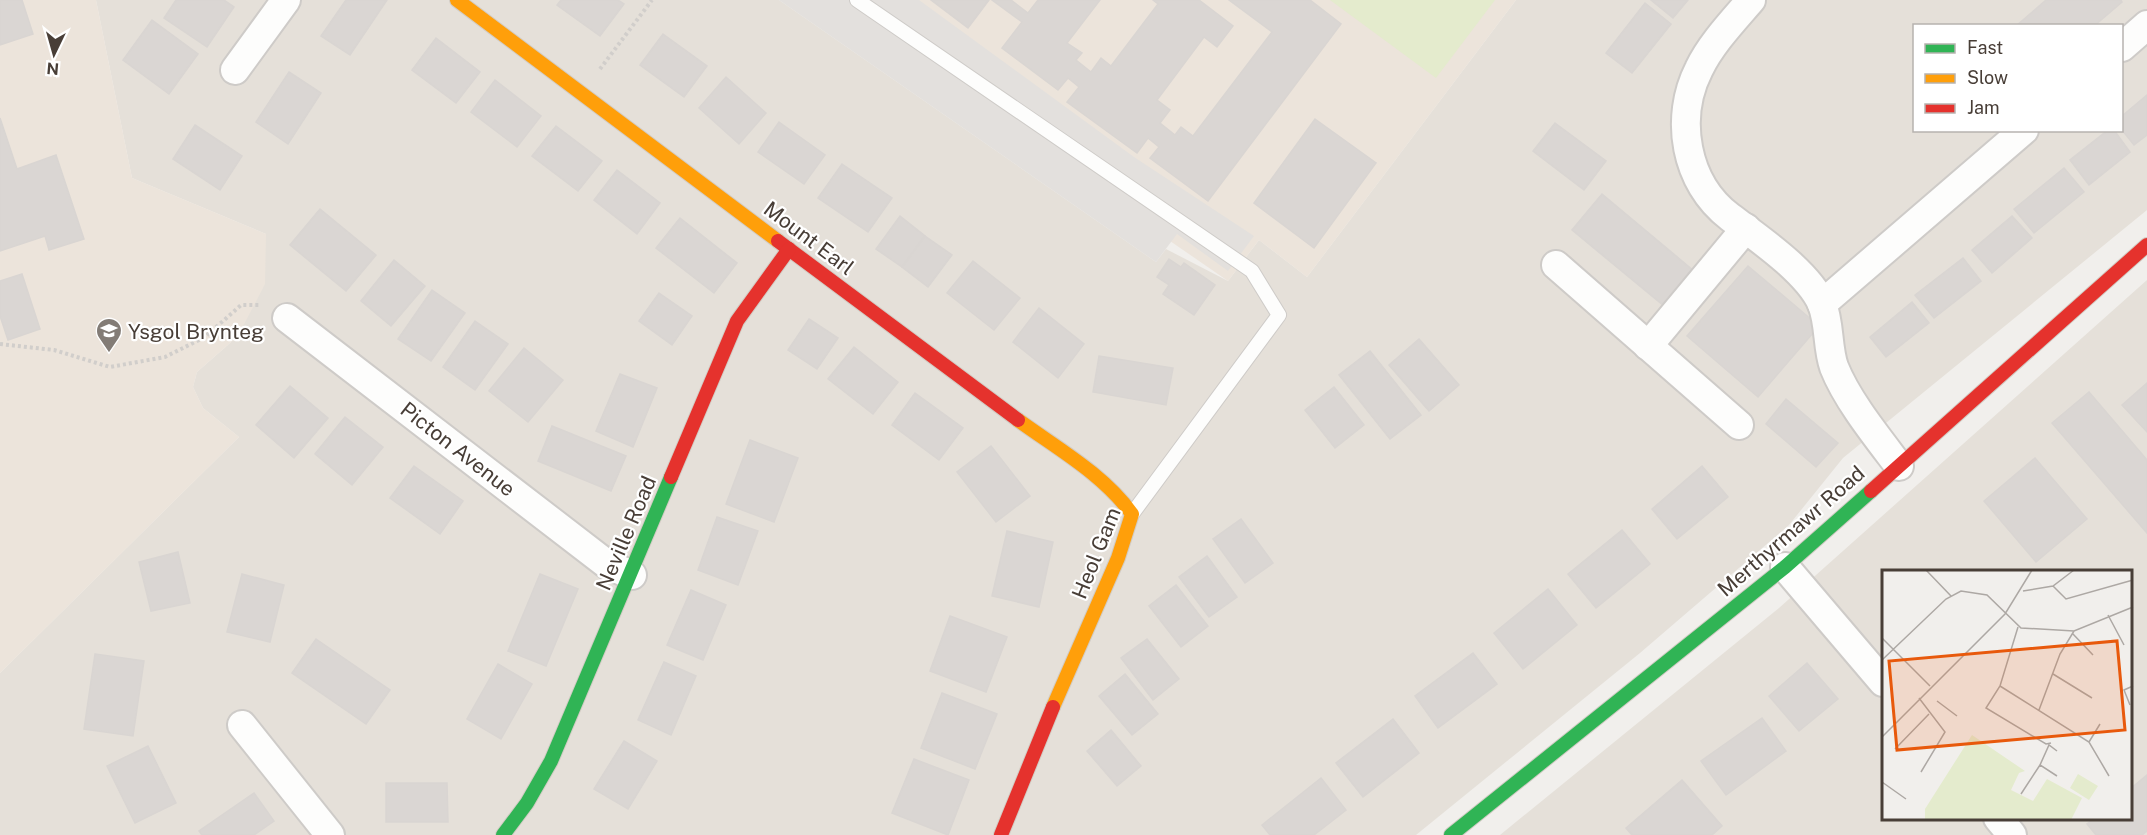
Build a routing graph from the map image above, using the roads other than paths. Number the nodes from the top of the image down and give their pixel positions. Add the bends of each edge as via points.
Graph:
1 (286, 0) edge
2 (457, 0) edge
3 (857, 0) edge
4 (1750, 0) edge
5 (2147, 25) edge
6 (2123, 45) edge
7 (235, 70) dead end
8 (2022, 132) edge
9 (1746, 228) junction
10 (2147, 245) edge
11 (789, 249) junction
12 (1556, 265) dead end
13 (1822, 304) junction
14 (287, 318) road end
15 (1648, 346) junction
16 (1739, 425) dead end
17 (1899, 466) junction
18 (1132, 514) junction
19 (1785, 567) junction
20 (632, 575) junction
21 (1882, 681) edge
22 (242, 725) dead end
23 (1999, 820) edge
24 (330, 835) edge
25 (503, 835) edge
26 (1001, 835) edge
27 (1451, 835) edge
28 (2012, 835) edge

1 - 7 street
2 - 11 street, Mount Earl
3 - 18 lane, Heol Gam via 1252,272 1279,315
4 - 9 street via 1699,68 1685,124 1686,144 1701,184 1728,216
5 - 6 street
8 - 13 street
9 - 13 street via 1800,275
9 - 15 street
10 - 17 street, Merthyrmawr Road
11 - 18 street, Mount Earl via 1096,476
11 - 20 street, Neville Road via 737,321
12 - 15 street
13 - 17 street via 1834,366 1866,422
14 - 20 street, Picton Avenue via 608,565
15 - 16 street
17 - 19 street, Merthyrmawr Road
18 - 26 street, Heol Gam via 1118,558
19 - 21 street
19 - 27 street, Merthyrmawr Road
20 - 25 street, Neville Road via 551,761
22 - 24 street
23 - 28 street

